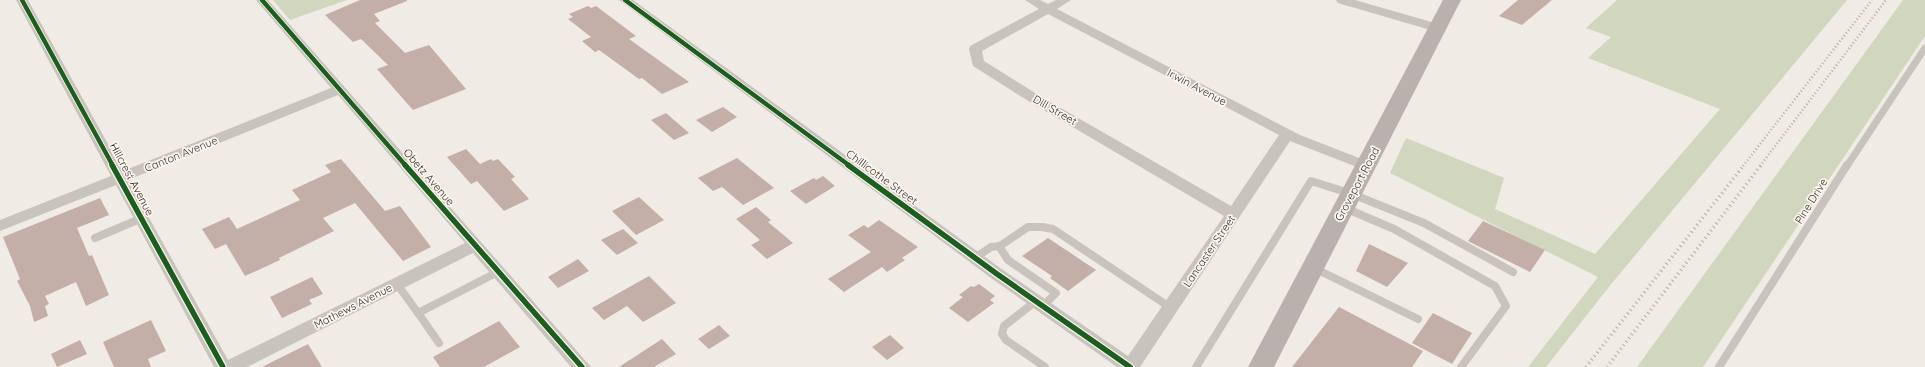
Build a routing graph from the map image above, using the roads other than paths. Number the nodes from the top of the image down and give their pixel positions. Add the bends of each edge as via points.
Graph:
1 (22, 0) edge
2 (262, 0) edge
3 (625, 0) edge
4 (1031, 0) edge
5 (1065, 0) edge
6 (1342, 0) edge
7 (1452, 0) edge
8 (1048, 9) junction
9 (1438, 28) junction
10 (1925, 48) edge
11 (339, 90) junction
12 (1287, 134) junction
13 (1367, 166) junction
14 (121, 178) junction
15 (1349, 201) junction
16 (1234, 215) junction
17 (142, 218) junction
18 (0, 226) edge
19 (95, 238) dead end
20 (475, 245) junction
21 (999, 246) junction
22 (975, 258) junction
23 (1313, 268) junction
24 (498, 272) junction
25 (1513, 272) dead end
26 (397, 284) junction
27 (1039, 304) junction
28 (1170, 308) junction
29 (418, 314) junction
30 (1418, 319) dead end
31 (439, 343) dead end
32 (222, 367) edge
33 (230, 367) edge
34 (582, 367) edge
35 (1045, 367) edge
36 (1130, 367) edge
37 (1196, 367) edge
38 (1261, 367) edge
39 (1461, 367) edge
40 (1719, 367) edge

1 - 14 street, Hillcrest Avenue
2 - 11 street, Obetz Avenue
3 - 22 street, Chillicothe Street
4 - 8 street, Irwin Avenue
5 - 8 street, Dill Street
6 - 9 street
7 - 9 main road, Groveport Road
8 - 12 street, Irwin Avenue
8 - 16 street, Dill Street via 975,48 978,63
9 - 13 main road, Groveport Road
10 - 40 lane, Pine Drive via 1876,119
11 - 14 street, Canton Avenue
11 - 20 street, Obetz Avenue
12 - 13 street, Irwin Avenue
12 - 16 street, Lancaster Street
13 - 15 main road, Groveport Road
14 - 17 street, Hillcrest Avenue
14 - 18 street, Canton Avenue
15 - 23 main road, Groveport Road
15 - 25 lane via 1424,223
15 - 37 lane via 1311,181
15 - 39 lane via 1495,286 1506,306
16 - 28 street, Lancaster Street
17 - 19 lane
17 - 32 street, Hillcrest Avenue
20 - 24 street, Obetz Avenue
20 - 26 street, Mathews Avenue
21 - 22 lane via 991,247
21 - 27 lane via 1008,260 1056,293
21 - 28 lane via 1031,225 1053,229
22 - 27 street, Chillicothe Street
23 - 30 lane
23 - 38 main road, Groveport Road
24 - 29 lane
24 - 34 street, Obetz Avenue
26 - 29 lane
26 - 33 street, Mathews Avenue
27 - 35 lane via 1004,326 1002,334 1006,340
27 - 36 street, Chillicothe Street
28 - 36 street, Lancaster Street
29 - 31 lane

